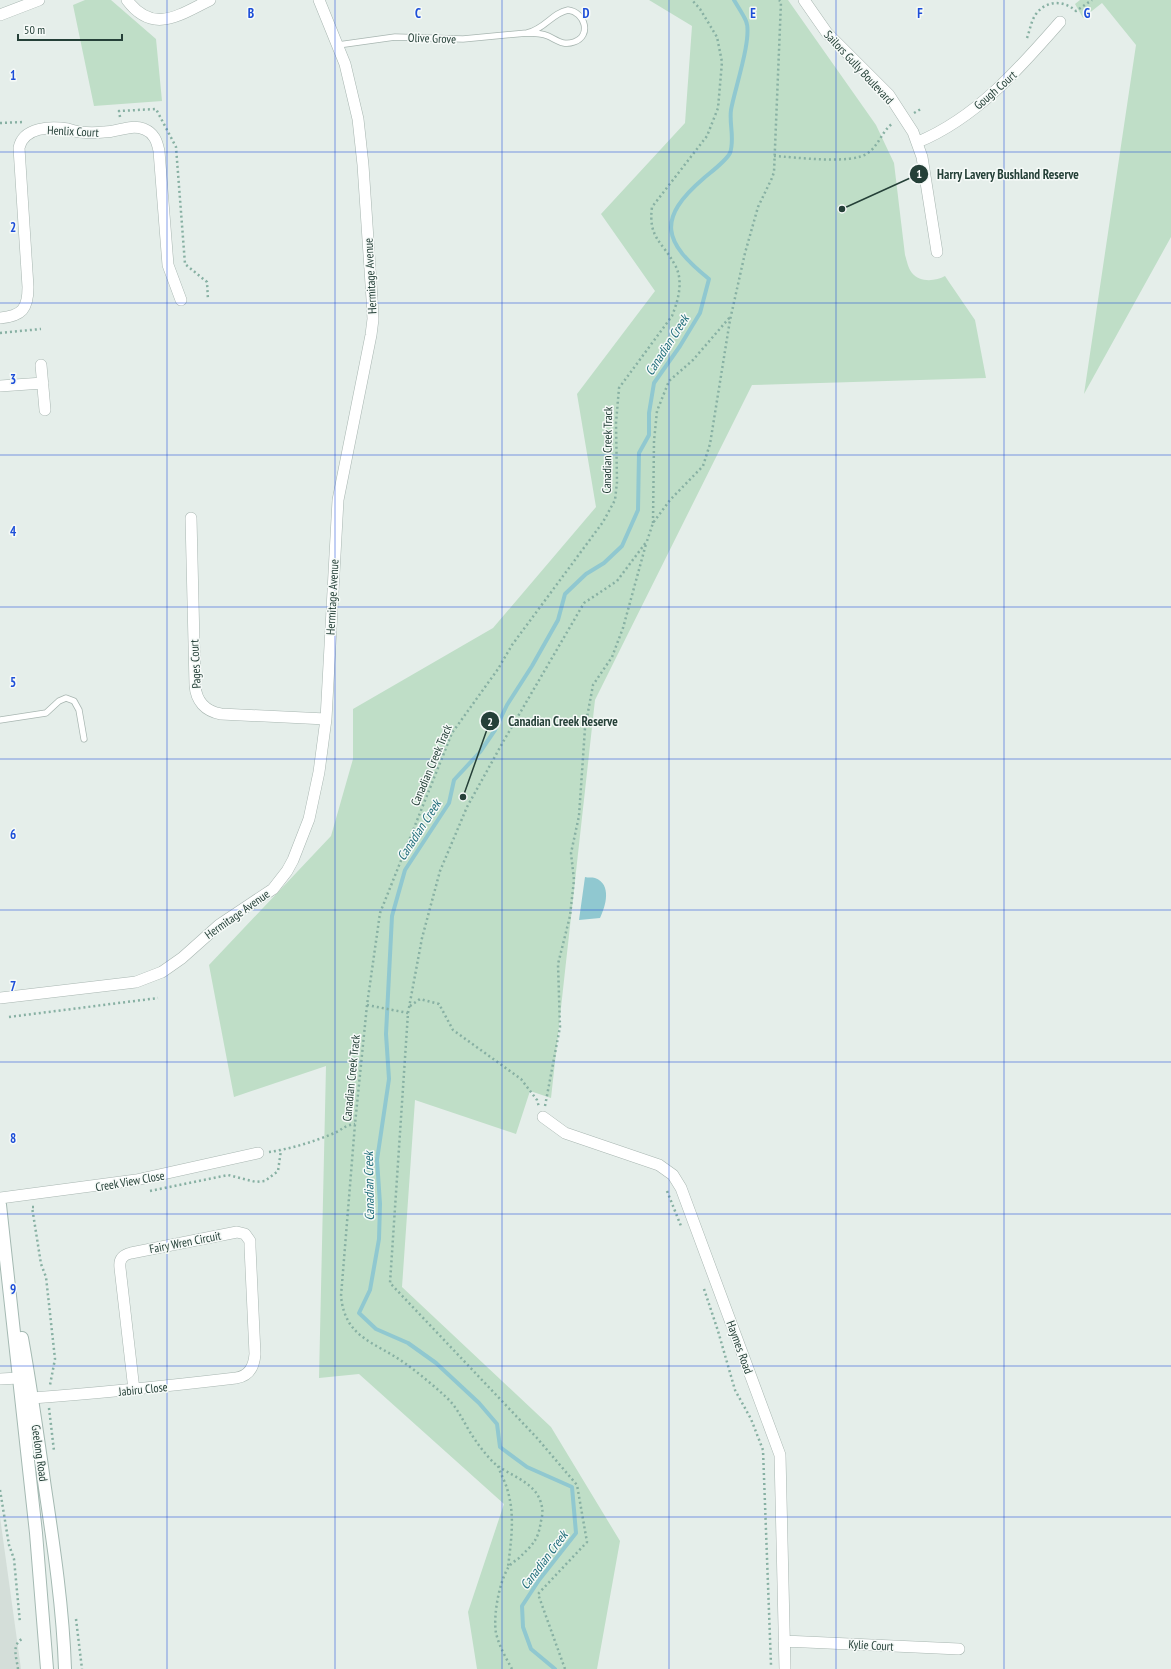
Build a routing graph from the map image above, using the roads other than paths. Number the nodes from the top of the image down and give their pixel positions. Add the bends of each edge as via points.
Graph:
1 (39, 0) edge
2 (127, 0) edge
3 (210, 0) edge
4 (319, 0) edge
5 (804, 0) edge
6 (0, 15) edge
7 (1060, 22) dead end
8 (527, 32) junction
9 (338, 45) junction
10 (918, 142) junction
11 (937, 252) dead end
12 (181, 300) dead end
13 (0, 318) edge
14 (41, 366) dead end
15 (43, 383) junction
16 (0, 386) edge
17 (44, 410) dead end
18 (191, 518) dead end
19 (326, 719) junction
20 (0, 720) edge
21 (84, 739) dead end
22 (0, 998) edge
23 (543, 1117) road end
24 (258, 1153) road end
25 (0, 1198) edge
26 (0, 1205) edge
27 (251, 1370) joint
28 (24, 1377) junction
29 (0, 1379) edge
30 (134, 1390) junction
31 (27, 1398) junction
32 (62, 1627) junction
33 (44, 1628) junction
34 (784, 1641) junction
35 (958, 1649) dead end
36 (47, 1669) edge
37 (65, 1669) edge
38 (785, 1669) edge

1 - 6 street
2 - 3 street via 141,14 163,20
4 - 9 street, Hermitage Avenue
5 - 10 street, Sailors Gully Boulevard via 825,30 884,89
7 - 10 street, Gough Court via 1024,64 988,98 949,126
8 - 8 lane, Olive Grove via 541,27 561,12 568,10 578,13 584,26 581,37 576,42 568,44 539,33
8 - 9 lane, Olive Grove via 463,38 395,37
9 - 19 street, Hermitage Avenue via 360,128 373,310 371,335 338,506
10 - 11 street, Sailors Gully Boulevard
12 - 13 street, Henlix Court via 168,265 159,150 155,137 147,130 135,127 106,132 44,129 27,133 19,148 27,299 19,313
14 - 15 street
15 - 16 street
15 - 17 street
18 - 19 street, Pages Court via 195,685 200,702 206,709 220,714
19 - 22 street, Hermitage Avenue via 309,819 293,860 273,889 218,925 174,964 150,977 128,983
20 - 21 lane via 46,714 59,701 66,698 74,701 79,710
23 - 34 street, Haymes Road via 565,1133 659,1165 673,1175 681,1188 780,1455
24 - 25 street, Creek View Close via 143,1179
26 - 28 main road, Geelong Road
27 - 30 street, Jabiru Close via 243,1377
27 - 30 street, Fairy Wren Circuit via 255,1354 250,1247 246,1235 237,1232 131,1253 121,1259
28 - 29 street
28 - 31 main road, Geelong Road
30 - 31 street, Jabiru Close
31 - 32 main road, Geelong Road via 51,1532
31 - 33 main road, Geelong Road
32 - 33 main road
32 - 37 main road, Geelong Road
33 - 36 main road, Geelong Road
34 - 35 street, Kylie Court
34 - 38 street, Haymes Road

